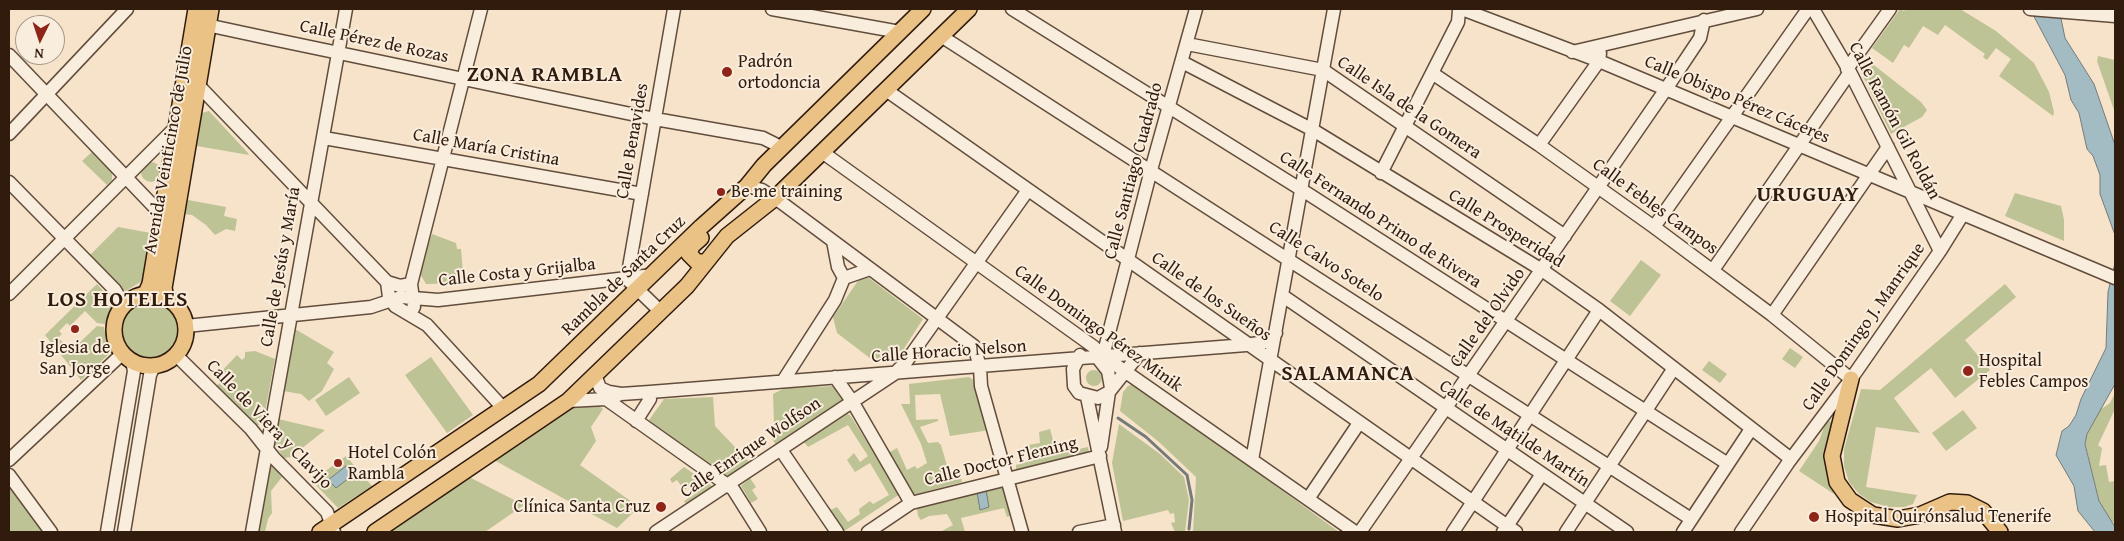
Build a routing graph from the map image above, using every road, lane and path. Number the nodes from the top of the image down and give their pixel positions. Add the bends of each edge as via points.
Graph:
1 (127, 9) edge
2 (212, 9) edge
3 (346, 9) edge
4 (482, 9) edge
5 (674, 9) edge
6 (772, 9) edge
7 (923, 9) edge
8 (969, 9) edge
9 (1012, 9) edge
10 (1196, 9) edge
11 (1334, 9) edge
12 (1489, 9) edge
13 (1757, 9) edge
14 (1808, 9) edge
15 (1813, 9) edge
16 (1890, 9) edge
17 (2030, 9) edge
18 (1464, 10) edge
19 (195, 13) edge
20 (843, 15) edge
21 (2115, 16) edge
22 (1704, 20) junction
23 (1496, 22) junction
24 (209, 24) junction
25 (900, 32) junction
26 (941, 36) junction
27 (1187, 44) junction
28 (1601, 46) junction
29 (1572, 52) junction
30 (339, 53) junction
31 (9, 55) edge
32 (1599, 61) junction
33 (1182, 62) junction
34 (1322, 70) junction
35 (1849, 71) junction
36 (1432, 73) junction
37 (464, 79) junction
38 (199, 86) junction
39 (1666, 89) junction
40 (886, 90) junction
41 (46, 95) junction
42 (1168, 107) junction
43 (1732, 117) junction
44 (655, 119) junction
45 (1405, 126) junction
46 (175, 128) junction
47 (1312, 130) junction
48 (9, 134) edge
49 (324, 138) junction
50 (1538, 145) junction
51 (1800, 145) junction
52 (1888, 146) junction
53 (780, 149) junction
54 (822, 152) junction
55 (444, 158) junction
56 (1151, 170) junction
57 (1381, 173) junction
58 (1869, 174) junction
59 (127, 177) junction
60 (9, 182) edge
61 (747, 186) junction
62 (1598, 188) junction
63 (1028, 190) junction
64 (1302, 190) junction
65 (1912, 193) junction
66 (642, 194) junction
67 (774, 198) junction
68 (311, 201) junction
69 (161, 214) junction
70 (715, 216) junction
71 (1969, 217) junction
72 (1654, 227) junction
73 (1565, 236) junction
74 (65, 239) junction
75 (833, 241) junction
76 (1940, 251) junction
77 (1288, 258) junction
78 (1128, 260) junction
79 (706, 262) junction
80 (976, 262) junction
81 (870, 268) junction
82 (1542, 270) junction
83 (1713, 270) junction
84 (844, 278) junction
85 (2115, 278) edge
86 (387, 282) junction
87 (411, 284) junction
88 (632, 284) junction
89 (9, 294) edge
90 (145, 295) junction
91 (1283, 296) junction
92 (414, 297) junction
93 (166, 298) junction
94 (430, 300) junction
95 (391, 301) junction
96 (124, 305) junction
97 (1599, 310) junction
98 (660, 311) junction
99 (291, 316) junction
100 (414, 316) junction
101 (1772, 316) junction
102 (937, 318) junction
103 (1507, 323) junction
104 (186, 326) junction
105 (1276, 333) junction
106 (1086, 342) junction
107 (1246, 344) junction
108 (1140, 353) junction
109 (176, 355) junction
110 (1105, 356) junction
111 (127, 357) junction
112 (1077, 360) junction
113 (1270, 361) junction
114 (1566, 361) junction
115 (154, 366) junction
116 (980, 367) junction
117 (1674, 368) junction
118 (1126, 371) junction
119 (894, 374) junction
120 (595, 375) junction
121 (864, 376) junction
122 (1470, 376) junction
123 (835, 377) junction
124 (1851, 379) junction
125 (783, 381) junction
126 (1110, 390) junction
127 (650, 392) junction
128 (866, 392) junction
129 (621, 394) junction
130 (1087, 397) junction
131 (606, 399) junction
132 (852, 401) junction
133 (568, 402) junction
134 (1446, 408) junction
135 (504, 409) junction
136 (1646, 411) junction
137 (1530, 415) junction
138 (636, 421) junction
139 (1359, 423) junction
140 (1751, 429) junction
141 (266, 449) junction
142 (781, 450) junction
143 (1507, 450) junction
144 (1100, 456) junction
145 (1791, 459) junction
146 (9, 460) edge
147 (1252, 460) junction
148 (1412, 460) junction
149 (1728, 464) junction
150 (1610, 466) junction
151 (1542, 474) junction
152 (9, 476) edge
153 (1007, 477) junction
154 (727, 485) junction
155 (1308, 499) junction
156 (1472, 502) junction
157 (911, 503) junction
158 (1585, 503) junction
159 (1691, 519) junction
160 (333, 528) edge
161 (1114, 529) edge
162 (1509, 530) edge
163 (51, 532) edge
164 (107, 532) edge
165 (124, 532) edge
166 (252, 532) edge
167 (320, 532) edge
168 (375, 532) edge
169 (656, 532) edge
170 (760, 532) edge
171 (836, 532) edge
172 (868, 532) edge
173 (1022, 532) edge
174 (1079, 532) edge
175 (1355, 532) edge
176 (1360, 532) edge
177 (1453, 532) edge
178 (1566, 532) edge
179 (1625, 532) edge
180 (1683, 532) edge
181 (1741, 532) edge
182 (2000, 532) edge

1 - 41 street
2 - 24 main road, Avenida Veinticinco de Julio
3 - 30 street, Calle de Jesús y María
4 - 37 street
5 - 44 street, Calle Benavides
6 - 20 street
7 - 25 main road, Rambla de Santa Cruz
8 - 26 main road
9 - 42 street, Calle Fernando Primo de Rivera
10 - 27 street, Calle Santiago Cuadrado
11 - 34 street
12 - 23 street
13 - 22 street
14 - 43 street
15 - 35 street, Calle Ramón Gil Roldán
16 - 35 street
17 - 21 street
18 - 23 street, Calle Obispo Pérez Cáceres
18 - 36 street
19 - 24 street, Calle Pérez de Rozas
19 - 46 main road, Avenida Veinticinco de Julio
20 - 25 street
22 - 28 street
22 - 39 street, Calle del Olvido via 1700,38
23 - 29 street, Calle Obispo Pérez Cáceres
24 - 30 street, Calle Pérez de Rozas
24 - 38 main road, Avenida Veinticinco de Julio
25 - 53 main road, Rambla de Santa Cruz
26 - 40 main road
26 - 56 street, Calle Calvo Sotelo
27 - 33 street, Calle Santiago Cuadrado
27 - 34 street, Calle Isla de la Gomera
28 - 29 street
28 - 32 street
29 - 32 street, Calle Obispo Pérez Cáceres
30 - 37 street, Calle Pérez de Rozas
30 - 49 street, Calle de Jesús y María
31 - 41 street
32 - 39 street, Calle Obispo Pérez Cáceres
32 - 50 street
33 - 42 street, Calle Santiago Cuadrado
33 - 47 street, Calle Prosperidad
34 - 45 street, Calle Isla de la Gomera
34 - 47 street
35 - 51 street
35 - 52 street, Calle Ramón Gil Roldán
36 - 45 street
36 - 50 street, Calle Febles Campos
37 - 44 street, Calle Pérez de Rozas
37 - 55 street
38 - 68 street
38 - 93 main road, Avenida Veinticinco de Julio via 164,288
39 - 43 street, Calle Obispo Pérez Cáceres
39 - 62 street, Calle del Olvido
40 - 54 main road
40 - 63 street, Calle de los Sueños
41 - 48 street
41 - 59 street
42 - 56 street, Calle Santiago Cuadrado
42 - 64 street, Calle Fernando Primo de Rivera
43 - 51 street, Calle Obispo Pérez Cáceres
43 - 72 street
44 - 53 street, Calle Pérez de Rozas via 763,138
44 - 66 street, Calle Benavides
45 - 57 street
45 - 73 street, Calle Isla de la Gomera
46 - 59 street
46 - 69 main road, Avenida Veinticinco de Julio
47 - 57 street, Calle Prosperidad
47 - 64 street
49 - 55 street, Calle María Cristina
49 - 68 street, Calle de Jesús y María
50 - 62 street, Calle Febles Campos
51 - 58 street, Calle Obispo Pérez Cáceres
51 - 83 street
52 - 58 street
52 - 65 street, Calle Ramón Gil Roldán
53 - 61 main road, Rambla de Santa Cruz
54 - 67 main road
54 - 80 street, Calle Domingo Pérez Minik
55 - 66 street, Calle María Cristina
55 - 87 street
56 - 77 street, Calle Calvo Sotelo
56 - 78 street, Calle Santiago Cuadrado
57 - 82 street, Calle Prosperidad
58 - 65 street, Calle Obispo Pérez Cáceres
58 - 101 street
59 - 69 street
59 - 74 street
60 - 74 street
61 - 67 street
61 - 70 main road, Rambla de Santa Cruz
62 - 72 street, Calle Febles Campos
62 - 73 street, Calle del Olvido
63 - 78 street, Calle de los Sueños
63 - 80 street
64 - 77 street
64 - 103 street, Calle Fernando Primo de Rivera
65 - 71 street, Calle Obispo Pérez Cáceres
65 - 76 street, Calle Ramón Gil Roldán
66 - 88 street, Calle Benavides
67 - 75 street
67 - 79 main road via 727,236
68 - 86 street
68 - 99 street, Calle de Jesús y María
69 - 90 main road, Avenida Veinticinco de Julio via 150,284
70 - 79 main road via 707,232 690,250 697,262
70 - 88 main road, Rambla de Santa Cruz via 653,275
71 - 76 street, Calle Domingo J. Manrique
71 - 85 street, Calle Obispo Pérez Cáceres
72 - 83 street, Calle Febles Campos
73 - 82 street, Calle del Olvido
74 - 89 street
74 - 96 street via 114,290
75 - 81 street
75 - 84 street via 838,267
76 - 124 street, Calle Domingo J. Manrique
77 - 91 street
77 - 122 street, Calle Calvo Sotelo
78 - 107 street, Calle de los Sueños
78 - 110 street, Calle Santiago Cuadrado via 1105,342
79 - 98 main road
80 - 102 street
80 - 106 street, Calle Domingo Pérez Minik
81 - 84 street
81 - 102 street
82 - 97 street, Calle Prosperidad
82 - 103 street, Calle del Olvido
83 - 101 street, Calle Febles Campos
84 - 125 street via 836,300
86 - 87 street via 400,286
86 - 95 street
87 - 92 street
88 - 94 street, Calle Costa y Grijalba
88 - 98 street
88 - 135 main road, Rambla de Santa Cruz via 558,367
90 - 93 main road
90 - 96 main road
91 - 105 street
91 - 134 street, Calle de Matilde Martín
92 - 94 street, Calle Costa y Grijalba
92 - 95 street
92 - 100 street
93 - 104 main road via 179,310
94 - 100 street
95 - 99 street via 371,307
95 - 100 street via 399,310
96 - 111 main road via 114,330 115,339
97 - 114 street
97 - 117 street, Calle Prosperidad
98 - 120 main road
99 - 104 street
99 - 141 street, Calle de Jesús y María
100 - 135 street
101 - 124 street, Calle Febles Campos
102 - 116 street via 974,346
102 - 119 street
103 - 114 street, Calle Fernando Primo de Rivera
103 - 122 street, Calle del Olvido
104 - 109 main road via 183,344
105 - 107 street, Calle Horacio Nelson via 1265,342
105 - 113 street
106 - 110 street, Calle Domingo Pérez Minik
106 - 112 street
107 - 108 street, Calle Horacio Nelson
107 - 113 street, Calle de los Sueños
108 - 110 street, Calle Horacio Nelson
108 - 118 street
109 - 115 main road
109 - 141 street, Calle de Viera y Clavijo
110 - 112 street, Calle Horacio Nelson
110 - 118 street, Calle Domingo Pérez Minik
110 - 126 street
111 - 115 main road
111 - 146 street
111 - 164 street via 134,372
112 - 116 street, Calle Horacio Nelson
112 - 130 street via 1073,369 1074,386 1078,393
113 - 139 street, Calle de los Sueños
113 - 147 street
114 - 136 street, Calle Fernando Primo de Rivera
114 - 137 street
115 - 165 street
116 - 119 street, Calle Horacio Nelson
116 - 153 street via 981,386
117 - 136 street
117 - 140 street, Calle Prosperidad
118 - 126 street
118 - 147 street, Calle Domingo Pérez Minik
119 - 121 street, Calle Horacio Nelson
119 - 128 street, Calle Enrique Wolfson
120 - 129 street via 600,388
120 - 133 main road
121 - 123 street, Calle Horacio Nelson
121 - 128 street
122 - 134 street, Calle del Olvido
122 - 137 street, Calle Calvo Sotelo
123 - 125 street, Calle Horacio Nelson
123 - 132 street
124 - 145 street, Calle Domingo J. Manrique
124 - 182 main road via 1832,456 1837,482 1850,500 1874,515 1898,519 1950,502 1967,503 1983,511
125 - 127 street, Calle Horacio Nelson
126 - 130 street via 1098,398
126 - 144 street
127 - 129 street, Calle Horacio Nelson
127 - 138 street via 650,399
128 - 132 street, Calle Enrique Wolfson
129 - 131 street
130 - 144 street
131 - 133 street
131 - 138 street
132 - 142 street, Calle Enrique Wolfson
132 - 157 street
133 - 168 main road
134 - 143 street, Calle de Matilde Martín
134 - 148 street, Calle del Olvido
135 - 160 main road, Rambla de Santa Cruz
136 - 149 street, Calle Fernando Primo de Rivera
136 - 150 street
137 - 143 street
137 - 150 street, Calle Calvo Sotelo
138 - 154 street
139 - 148 street, Calle de los Sueños
139 - 155 street
140 - 145 street, Calle Prosperidad
140 - 149 street
141 - 160 street, Calle de Viera y Clavijo via 327,512
141 - 166 street, Calle de Jesús y María
142 - 154 street, Calle Enrique Wolfson
142 - 171 street
143 - 151 street, Calle de Matilde Martín
143 - 156 street
144 - 153 street, Calle Doctor Fleming
144 - 161 street
145 - 181 street, Calle Domingo J. Manrique
147 - 155 street, Calle Domingo Pérez Minik
148 - 156 street, Calle de los Sueños
148 - 176 street, Calle del Olvido
149 - 159 street
150 - 158 street
150 - 159 street, Calle Calvo Sotelo
151 - 158 street, Calle de Matilde Martín
151 - 162 street
152 - 163 street
153 - 157 street, Calle Doctor Fleming
153 - 173 street
154 - 169 street, Calle Enrique Wolfson
154 - 170 street
155 - 175 street, Calle Domingo Pérez Minik
156 - 162 street, Calle de los Sueños
156 - 177 street
157 - 172 street, Calle Doctor Fleming
158 - 178 street
158 - 179 street, Calle de Matilde Martín
159 - 180 street
160 - 167 main road, Rambla de Santa Cruz
161 - 174 street

